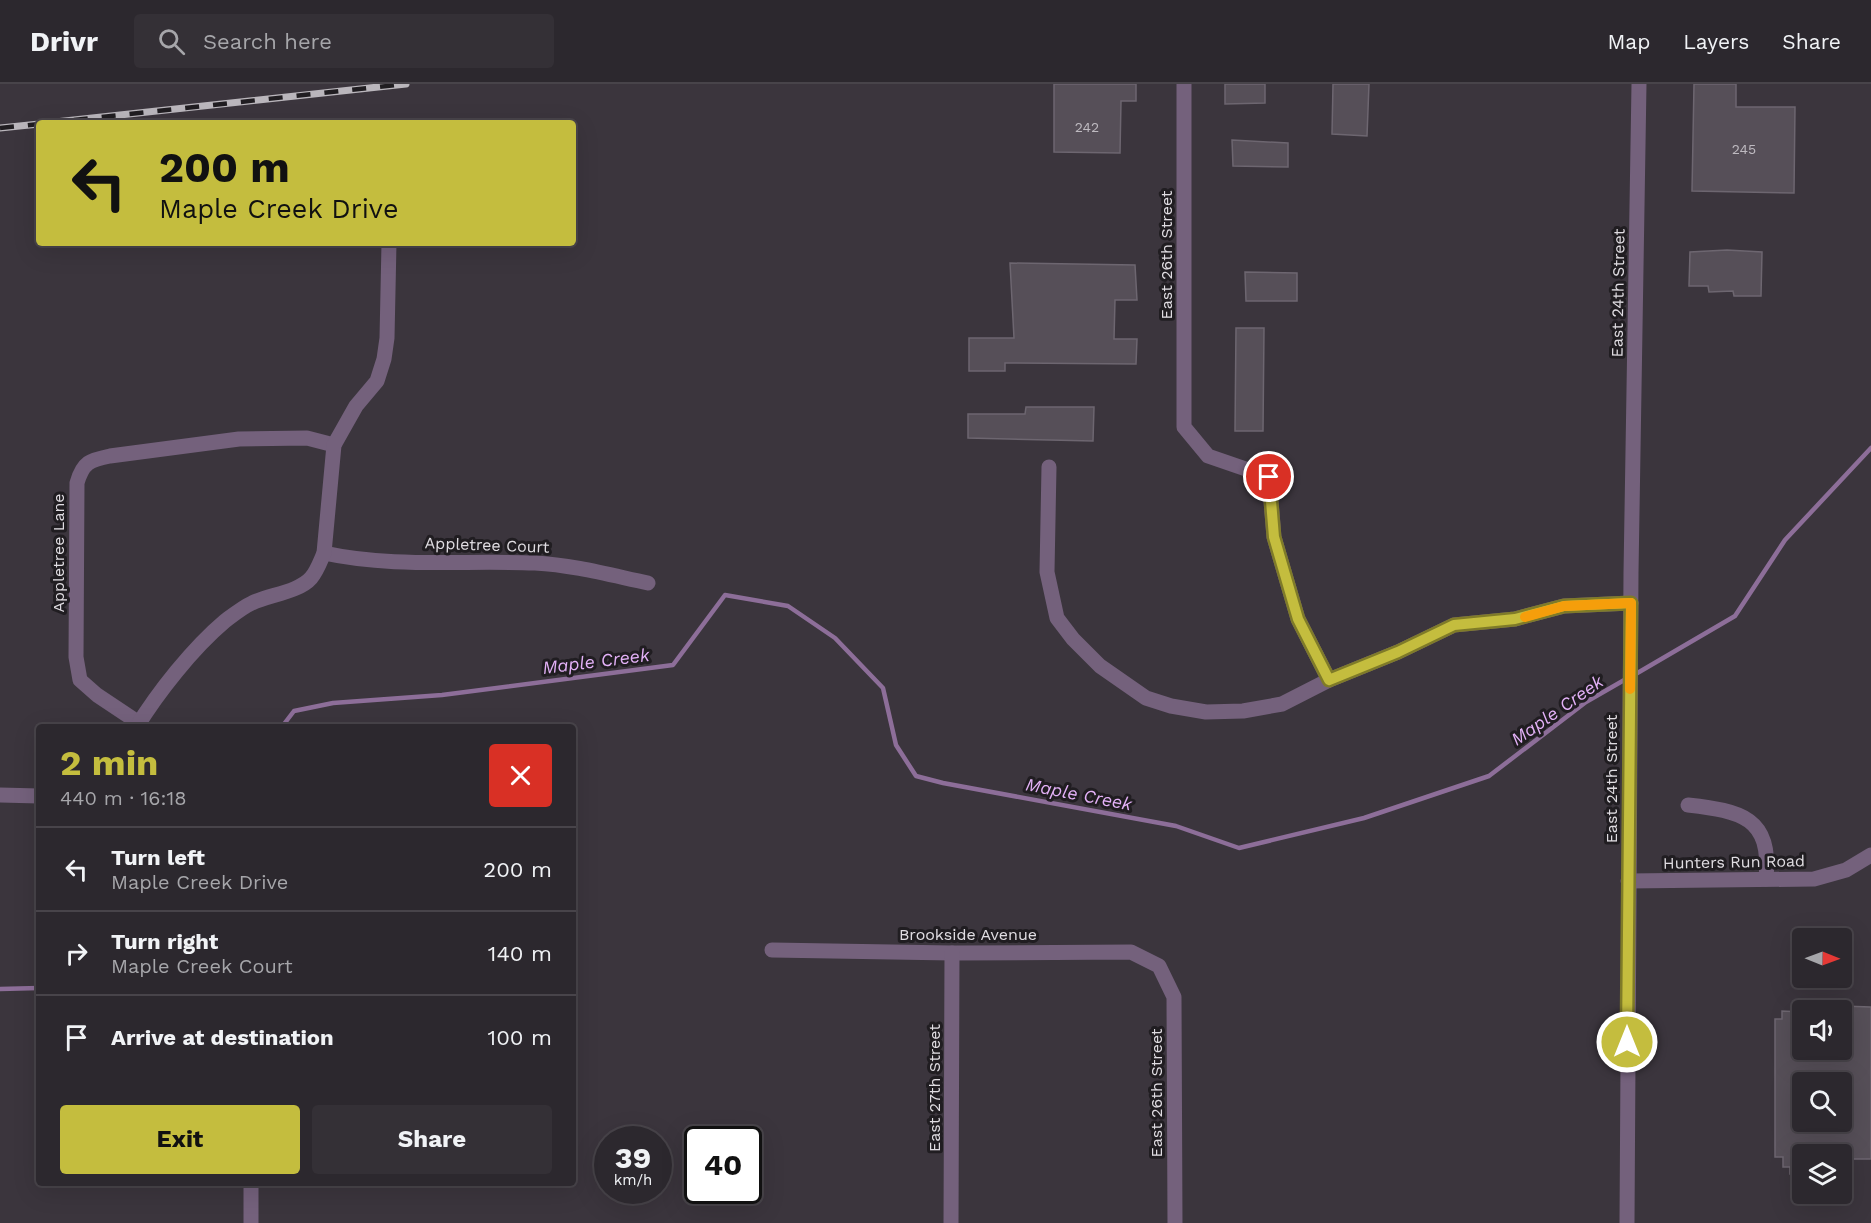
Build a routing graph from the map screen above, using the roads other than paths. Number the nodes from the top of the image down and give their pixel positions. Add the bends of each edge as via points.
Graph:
1 (1184, 84) edge
2 (1639, 84) edge
3 (389, 246) edge
4 (334, 445) junction
5 (1048, 467) dead end
6 (324, 553) junction
7 (648, 583) dead end
8 (1631, 603) junction
9 (1329, 680) junction
10 (136, 724) edge
11 (138, 724) edge
12 (0, 795) edge
13 (36, 796) edge
14 (1688, 806) dead end
15 (1871, 855) edge
16 (1766, 879) junction
17 (1628, 881) junction
18 (772, 950) dead end
19 (952, 953) junction
20 (1159, 966) joint
21 (251, 1186) edge
22 (250, 1223) edge
23 (951, 1223) edge
24 (1175, 1223) edge
25 (1627, 1223) edge

1 - 9 street, East 26th Street via 1184,427 1208,456 1269,477 1274,537 1298,619
2 - 8 street, East 24th Street
3 - 4 street via 384,359 377,381 356,406
4 - 6 street
4 - 10 street, Appletree Lane via 307,438 239,439 90,460 80,471 76,657 80,680
5 - 9 street via 1047,572 1057,618 1100,666 1146,699 1206,712 1282,704
6 - 7 street, Appletree Court via 355,560 581,568
6 - 11 street via 310,580 251,603 225,621 200,645
8 - 9 street via 1564,606 1515,619 1454,625
8 - 17 street, East 24th Street
12 - 13 street
14 - 16 street via 1722,809 1744,816 1755,826 1768,857
15 - 16 street, Hunters Run Road via 1846,870 1814,879
16 - 17 street, Hunters Run Road
17 - 25 street, East 24th Street
18 - 19 street, Brookside Avenue
19 - 20 street, Brookside Avenue via 1131,952
19 - 23 street, East 27th Street
20 - 24 street, East 26th Street via 1174,997
21 - 22 street

